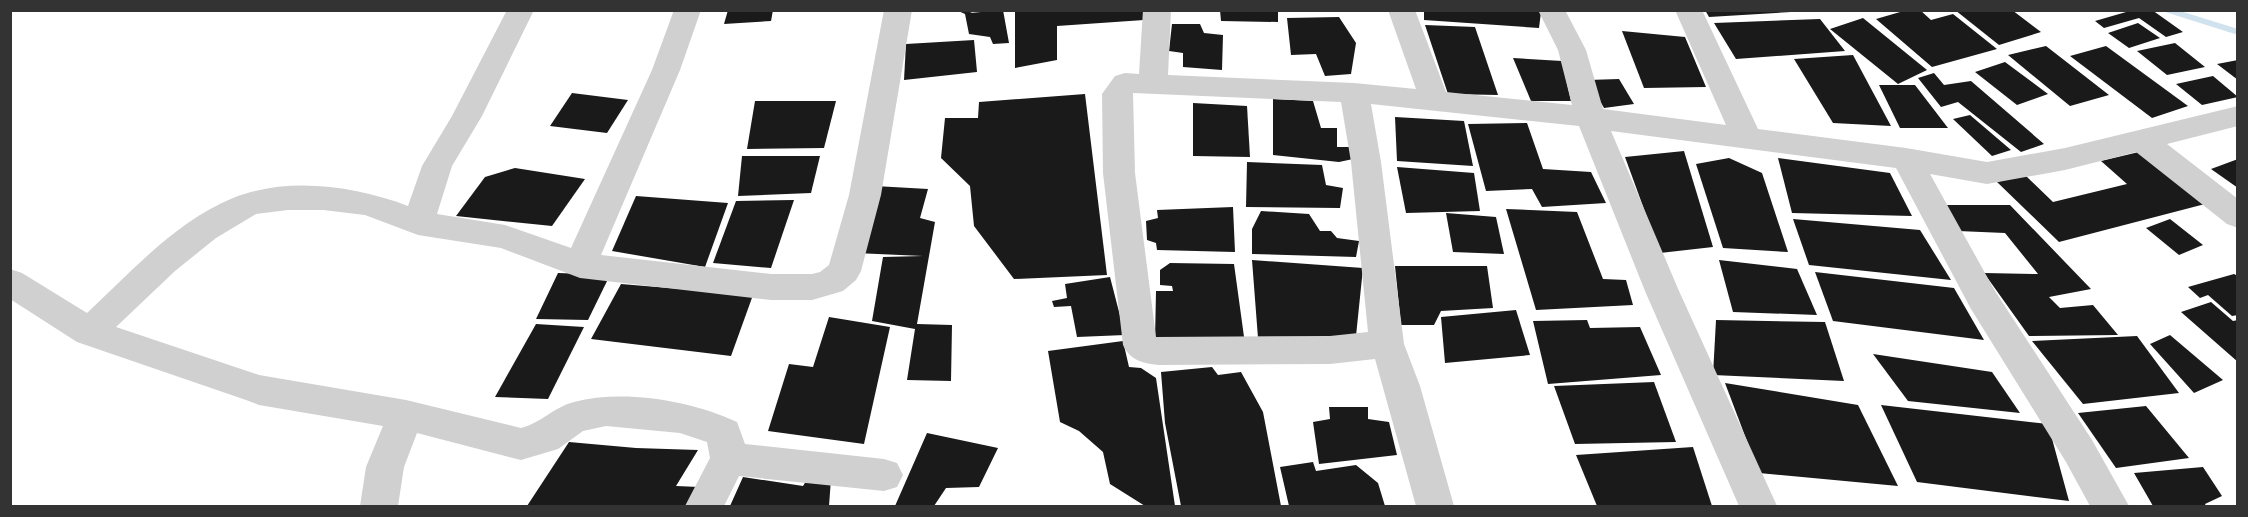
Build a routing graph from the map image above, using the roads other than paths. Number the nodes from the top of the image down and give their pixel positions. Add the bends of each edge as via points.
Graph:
1 (521, 10) edge
2 (688, 10) edge
3 (898, 10) edge
4 (1157, 10) edge
5 (1401, 10) edge
6 (1551, 10) edge
7 (1688, 10) edge
8 (1153, 84) junction
9 (1354, 93) junction
10 (1435, 101) junction
11 (1590, 117) junction
12 (2233, 122) edge
13 (1746, 140) junction
14 (2142, 141) junction
15 (1906, 159) junction
16 (2238, 216) edge
17 (418, 223) junction
18 (580, 265) junction
19 (10, 282) edge
20 (89, 332) junction
21 (1387, 344) junction
22 (406, 415) junction
23 (729, 459) junction
24 (884, 475) dead end
25 (379, 507) edge
26 (704, 507) edge
27 (1435, 507) edge
28 (1758, 507) edge
29 (2110, 507) edge

1 - 17 street via 437,166
2 - 18 street via 666,70
3 - 18 street via 865,195 844,271 831,282 812,287 771,287
4 - 8 street
5 - 10 street
6 - 11 street via 1572,50
7 - 13 street
8 - 9 street
8 - 21 street via 1125,83 1117,94 1119,174 1140,345 1158,351 1330,350
9 - 10 street
9 - 21 street
10 - 11 street
11 - 13 street
11 - 28 street
12 - 14 street
13 - 15 street
14 - 15 street via 1987,173
14 - 16 street
15 - 29 street via 1983,300
17 - 18 street via 505,237
17 - 20 street via 366,204 315,199 246,206 219,220 169,257
19 - 20 street
20 - 22 street via 259,390
21 - 27 street
22 - 23 street via 521,444 545,438 574,417 606,411 651,414 680,418 724,433
22 - 25 street via 385,467
23 - 24 street
23 - 26 street

